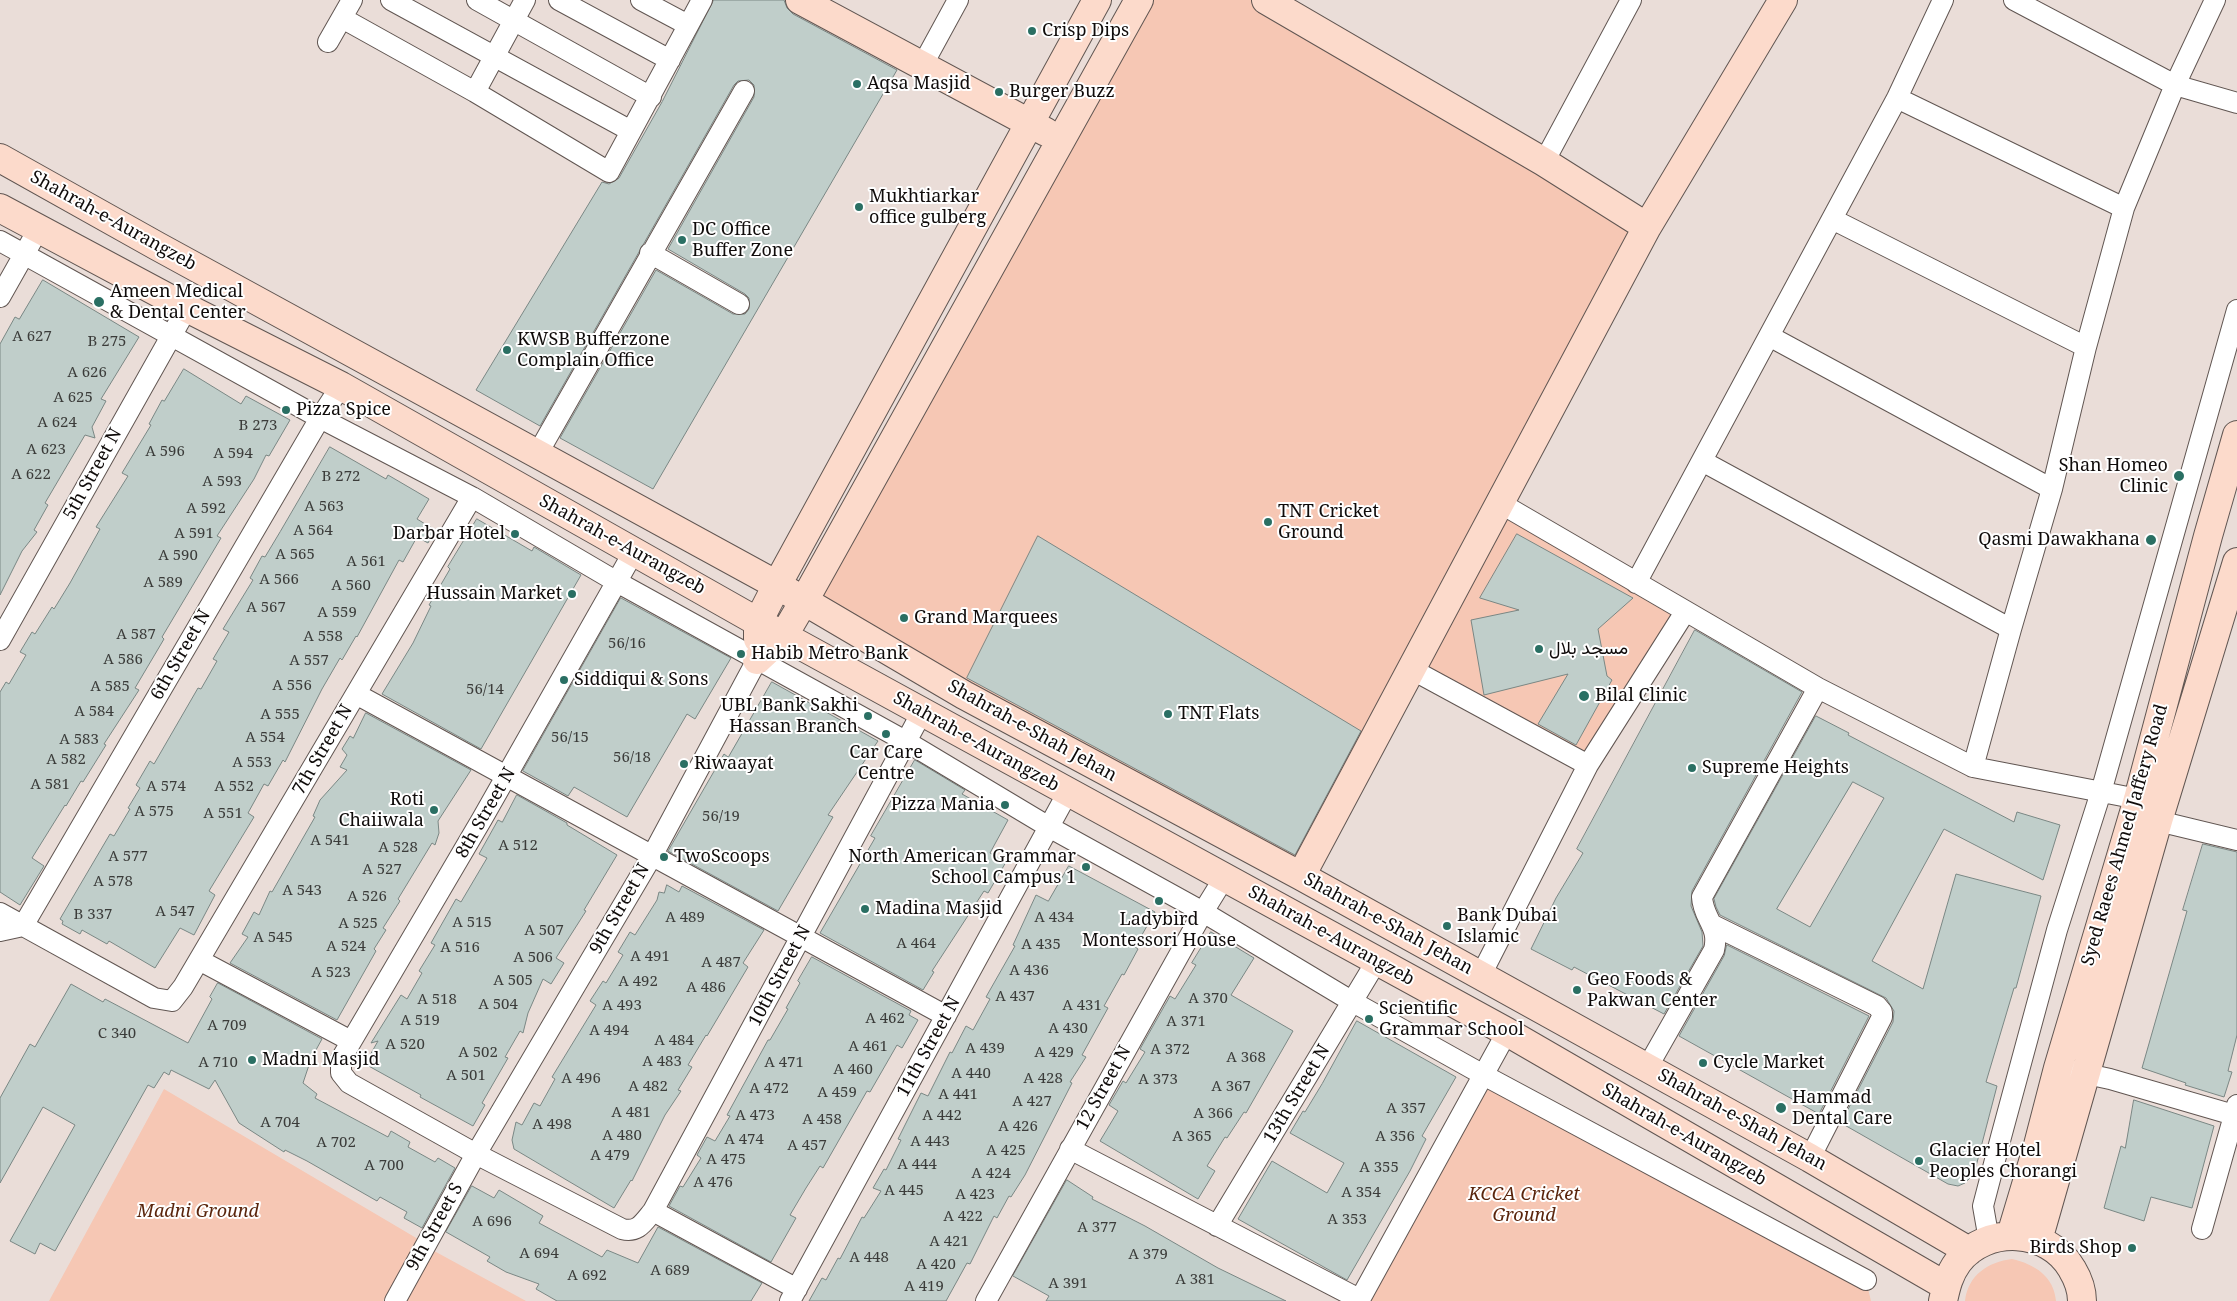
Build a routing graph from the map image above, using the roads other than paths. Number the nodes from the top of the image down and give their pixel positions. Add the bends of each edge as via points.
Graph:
1 (352, 0) edge
2 (391, 0) edge
3 (477, 0) edge
4 (525, 0) edge
5 (559, 0) edge
6 (642, 0) edge
7 (702, 0) edge
8 (800, 0) edge
9 (958, 0) edge
10 (1097, 0) edge
11 (1139, 0) edge
12 (1631, 0) edge
13 (1783, 0) edge
14 (1943, 0) edge
15 (2014, 0) edge
16 (2215, 0) edge
17 (1279, 3) edge
18 (342, 18) junction
19 (514, 21) junction
20 (688, 25) junction
21 (328, 42) dead end
22 (494, 56) junction
23 (670, 60) junction
24 (922, 66) junction
25 (2175, 85) junction
26 (744, 91) dead end
27 (475, 92) junction
28 (651, 97) junction
29 (1897, 98) junction
30 (2237, 103) edge
31 (1030, 123) junction
32 (631, 131) junction
33 (1060, 140) junction
34 (0, 158) edge
35 (1544, 162) junction
36 (0, 208) edge
37 (2124, 208) junction
38 (1832, 219) junction
39 (39, 228) junction
40 (1647, 228) junction
41 (0, 241) edge
42 (650, 253) junction
43 (24, 255) junction
44 (0, 297) edge
45 (739, 304) dead end
46 (187, 308) junction
47 (2237, 310) edge
48 (171, 336) junction
49 (1769, 336) junction
50 (2086, 347) junction
51 (341, 386) junction
52 (320, 418) junction
53 (2237, 435) edge
54 (538, 453) junction
55 (1702, 461) junction
56 (2052, 489) junction
57 (472, 497) junction
58 (1500, 503) junction
59 (633, 552) junction
60 (2237, 562) edge
61 (616, 582) junction
62 (1636, 583) junction
63 (777, 585) junction
64 (804, 601) junction
65 (1685, 612) junction
66 (758, 622) junction
67 (2011, 629) junction
68 (784, 635) junction
69 (0, 640) edge
70 (757, 660) junction
71 (1411, 669) junction
72 (1818, 688) junction
73 (356, 694) junction
74 (922, 712) junction
75 (907, 742) junction
76 (1588, 765) junction
77 (1974, 767) junction
78 (506, 776) junction
79 (1068, 792) junction
80 (2101, 792) junction
81 (2138, 799) junction
82 (2158, 822) junction
83 (1049, 827) junction
84 (2237, 840) edge
85 (652, 856) junction
86 (1302, 876) junction
87 (1224, 878) junction
88 (1203, 912) junction
89 (0, 914) edge
90 (1713, 925) junction
91 (23, 926) junction
92 (0, 931) edge
93 (801, 938) junction
94 (199, 960) junction
95 (1376, 962) junction
96 (1481, 975) junction
97 (1353, 1002) junction
98 (946, 1016) junction
99 (1507, 1032) junction
100 (351, 1041) junction
101 (1647, 1068) junction
102 (2058, 1068) junction
103 (1484, 1074) junction
104 (2086, 1074) junction
105 (2236, 1112) edge
106 (1070, 1149) junction
107 (476, 1154) junction
108 (1810, 1158) junction
109 (653, 1211) junction
110 (1217, 1226) junction
111 (2202, 1229) dead end
112 (2038, 1240) junction
113 (1989, 1242) junction
114 (1866, 1280) dead end
115 (1944, 1294) edge
116 (794, 1295) edge
117 (1359, 1300) edge
118 (395, 1301) edge
119 (986, 1301) edge
120 (2082, 1301) edge

1 - 18 street
2 - 22 street
3 - 19 street
4 - 19 street
5 - 23 street
6 - 20 street
7 - 20 street
8 - 24 main road
9 - 24 street
10 - 31 main road
11 - 33 main road
12 - 35 street
13 - 40 main road
14 - 29 street
15 - 25 street
16 - 25 street
17 - 35 main road
18 - 21 street
18 - 27 street
19 - 22 street
19 - 28 street
20 - 23 street
22 - 27 street
22 - 32 street
23 - 28 street
24 - 31 main road
25 - 30 street
25 - 37 street
26 - 42 street
27 - 32 street via 609,172
28 - 32 street
29 - 37 street
29 - 38 street
31 - 33 main road
31 - 63 main road
33 - 64 main road
34 - 54 main road, Shahrah-e-Aurangzeb
35 - 40 main road
36 - 39 main road, Shahrah-e-Aurangzeb
37 - 50 street
38 - 49 street
38 - 50 street
39 - 43 street
39 - 46 main road, Shahrah-e-Aurangzeb
40 - 58 main road
41 - 43 street
42 - 45 street
42 - 54 street
43 - 44 street
43 - 48 street
46 - 48 street, 5th Street N
46 - 51 main road, Shahrah-e-Aurangzeb
47 - 80 street
48 - 52 street
48 - 69 street, 5th Street N
49 - 55 street
49 - 56 street
50 - 56 street
51 - 52 street, 6th Street N
51 - 59 main road, Shahrah-e-Aurangzeb
52 - 57 street
52 - 91 street, 6th Street N
53 - 81 main road, Syed Raees Ahmed Jaffery Road
54 - 63 main road, Shahrah-e-Aurangzeb
55 - 62 street
55 - 67 street
56 - 67 street
57 - 61 street
57 - 73 street, 7th Street N
58 - 62 street
58 - 71 main road
59 - 61 street, 8th Street N
59 - 66 main road, Shahrah-e-Aurangzeb
60 - 82 main road, Syed Raees Ahmed Jaffery Road
61 - 70 street
61 - 78 street, 8th Street N
62 - 65 street
63 - 64 main road, Shahrah-e-Aurangzeb
63 - 66 main road
64 - 68 main road
64 - 86 main road, Shahrah-e-Shah Jehan via 964,695
65 - 72 street
65 - 76 street
66 - 68 main road, Shahrah-e-Aurangzeb
66 - 70 main road
67 - 77 street
68 - 70 main road
68 - 74 main road, Shahrah-e-Aurangzeb
70 - 75 street
70 - 85 street, 9th Street N
71 - 76 street
71 - 86 main road
72 - 77 street
72 - 90 street via 1702,897 1704,912
73 - 78 street
73 - 94 street, 7th Street N
74 - 75 street, 10th Street N
74 - 79 main road, Shahrah-e-Aurangzeb
75 - 83 street
75 - 93 street, 10th Street N
76 - 96 street
77 - 80 street
78 - 85 street
78 - 100 street, 8th Street N
79 - 83 street, 11th Street N
79 - 87 main road, Shahrah-e-Aurangzeb
80 - 81 street
80 - 113 street via 2058,930 1983,1206
81 - 102 main road, Syed Raees Ahmed Jaffery Road
82 - 84 street
82 - 104 main road, Syed Raees Ahmed Jaffery Road
83 - 88 street
83 - 98 street, 11th Street N
85 - 93 street
85 - 107 street, 9th Street N
86 - 96 main road, Shahrah-e-Shah Jehan
87 - 88 street, 12 Street N
87 - 95 main road, Shahrah-e-Aurangzeb
88 - 97 street
88 - 106 street, 12 Street N
89 - 91 street
90 - 101 street via 1714,950
90 - 108 street via 1877,1006 1882,1012
91 - 92 street
91 - 94 street, 7th Street N via 154,998 172,1001
93 - 98 street
93 - 109 street, 10th Street N
94 - 100 street
95 - 97 street, 13th Street N
95 - 99 main road, Shahrah-e-Aurangzeb
96 - 101 main road, Shahrah-e-Shah Jehan
97 - 103 street
97 - 110 street, 13th Street N
98 - 116 street, 11th Street N
99 - 103 street
99 - 115 main road, Shahrah-e-Aurangzeb
100 - 107 street, 8th Street N via 341,1059 341,1072 349,1083
101 - 108 main road, Shahrah-e-Shah Jehan
102 - 104 street
102 - 113 main road, Syed Raees Ahmed Jaffery Road via 2038,1145
103 - 114 street
103 - 117 street
104 - 105 street
104 - 112 main road, Syed Raees Ahmed Jaffery Road
105 - 111 street
106 - 110 street
106 - 119 street, 12 Street N
107 - 109 street, 10th Street N via 622,1229 638,1229
107 - 118 street, 9th Street S
108 - 113 main road, Shahrah-e-Shah Jehan
109 - 116 street
110 - 117 street
112 - 113 main road, Shahrah-e-Shah Jehan
112 - 120 main road via 2055,1249 2069,1263 2078,1279
113 - 115 main road, Syed Raees Ahmed Jaffery Road via 1959,1261

